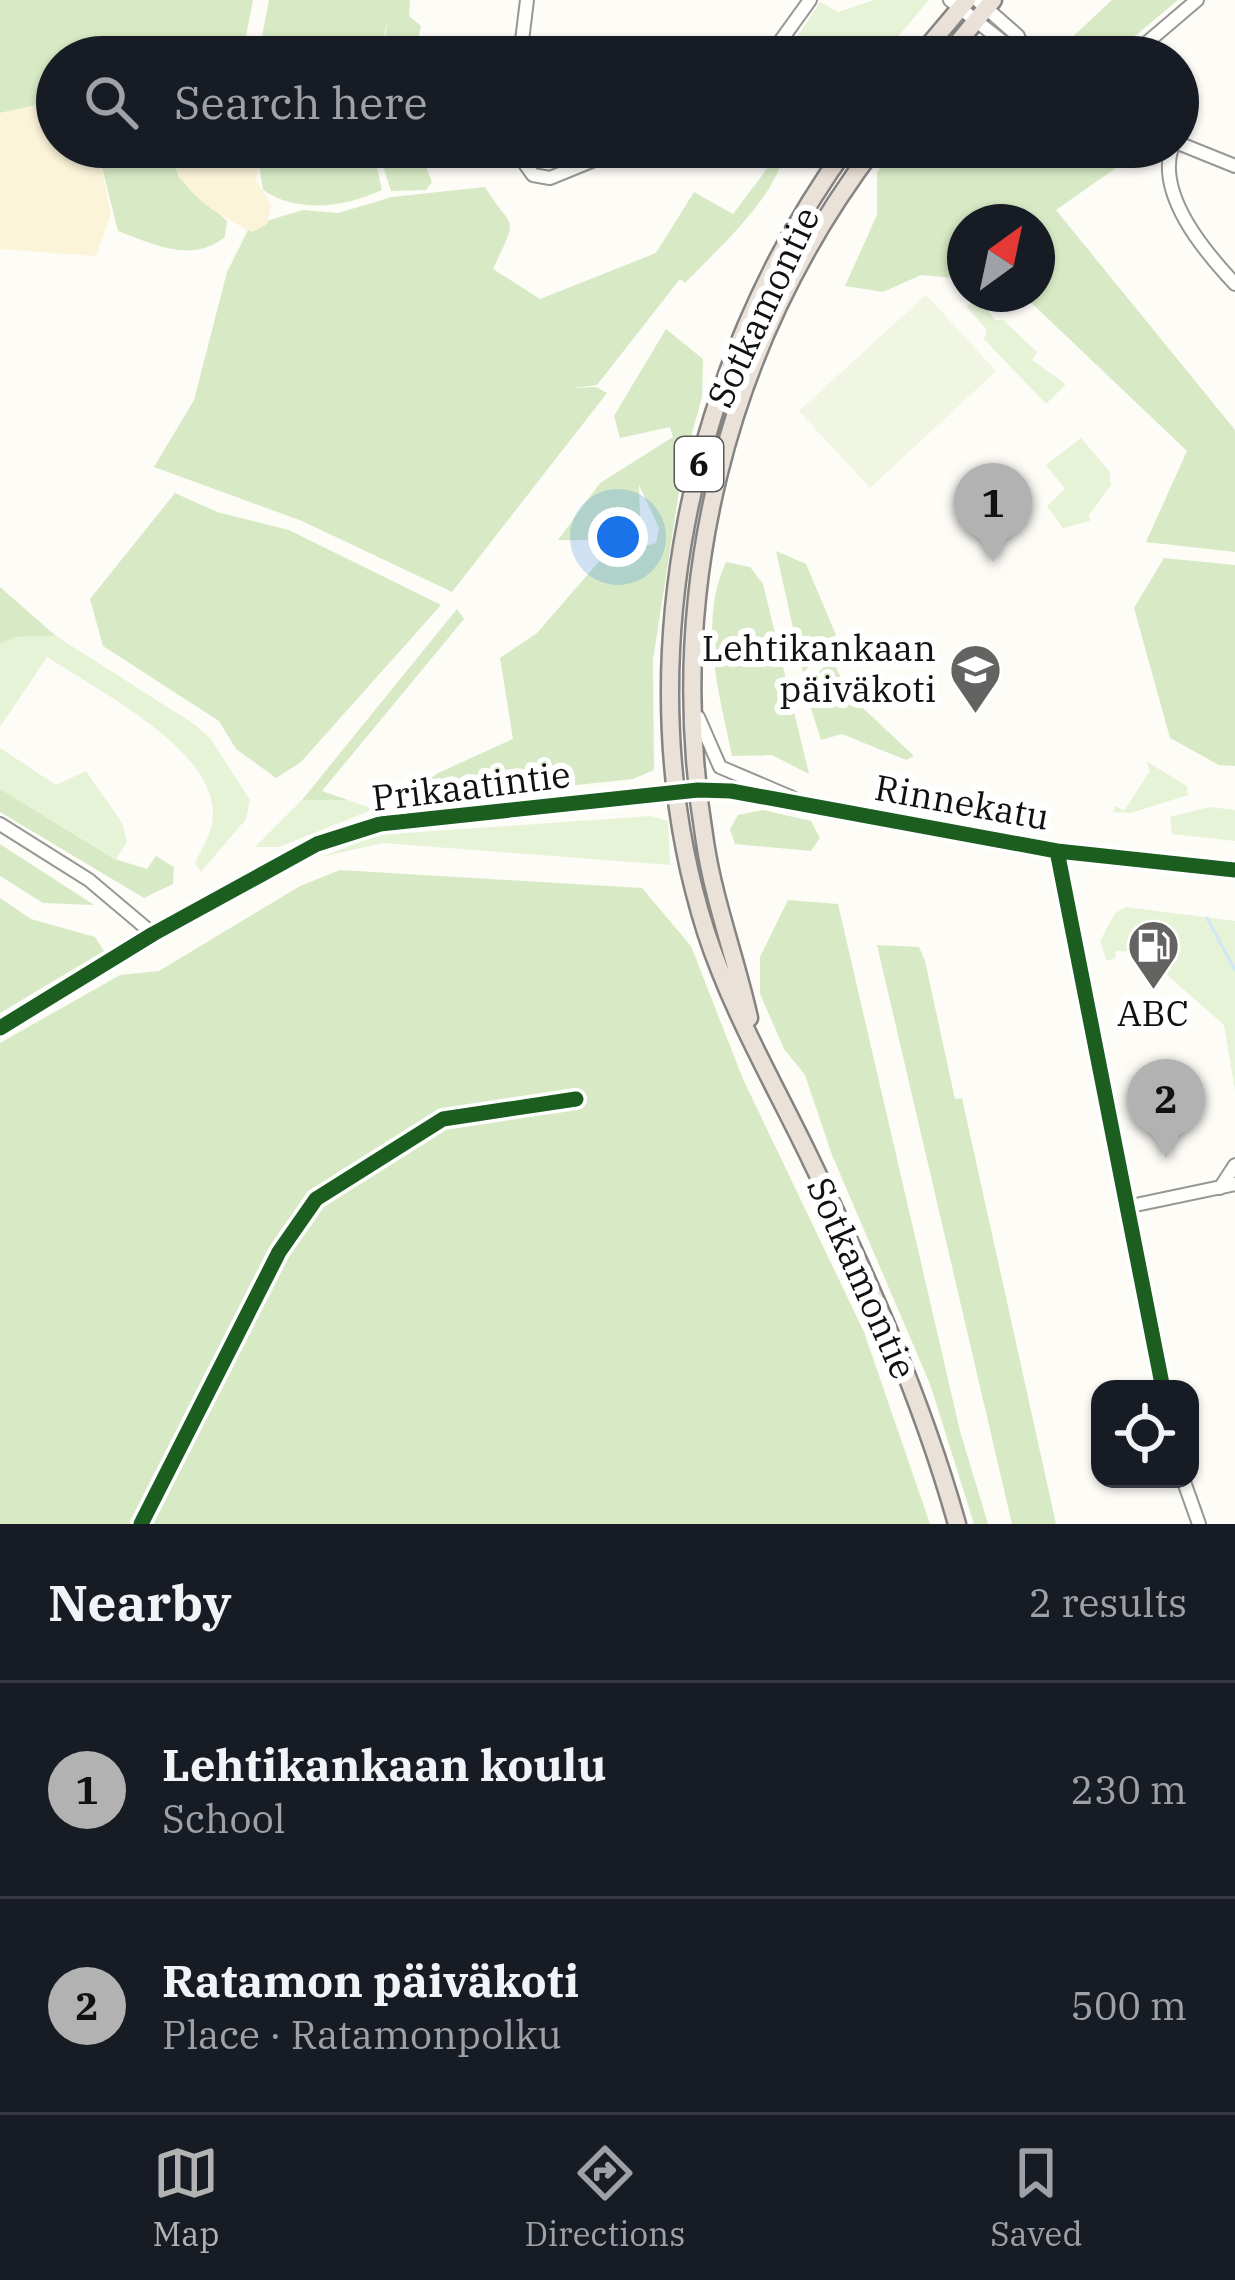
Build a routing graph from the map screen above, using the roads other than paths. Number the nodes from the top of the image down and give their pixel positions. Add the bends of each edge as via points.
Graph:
1 (527, 0) edge
2 (810, 0) edge
3 (1197, 0) edge
4 (959, 3) edge
5 (983, 7) edge
6 (523, 36) edge
7 (785, 36) edge
8 (935, 36) edge
9 (962, 36) edge
10 (1006, 36) edge
11 (1155, 36) edge
12 (1199, 153) edge
13 (1235, 166) edge
14 (528, 168) edge
15 (575, 168) edge
16 (833, 168) edge
17 (859, 168) edge
18 (1169, 168) edge
19 (1235, 284) edge
20 (693, 703) junction
21 (698, 790) junction
22 (678, 791) junction
23 (798, 802) junction
24 (0, 824) edge
25 (1058, 851) junction
26 (1235, 870) edge
27 (153, 934) junction
28 (0, 1028) edge
29 (753, 1037) junction
30 (576, 1099) dead end
31 (1235, 1165) edge
32 (1235, 1184) edge
33 (1220, 1188) junction
34 (1126, 1207) junction
35 (1161, 1380) edge
36 (1186, 1488) edge
37 (141, 1524) edge
38 (957, 1524) edge
39 (1199, 1524) edge

1 - 6 street
2 - 7 street
3 - 11 street
4 - 5 street
4 - 8 highway
5 - 9 highway
5 - 10 street
12 - 13 street
14 - 15 street via 550,178
16 - 22 highway, Sotkamontie / 6 via 795,223 708,428 673,647
17 - 20 highway, Sotkamontie / 6 via 782,292 737,397 703,556
18 - 19 street via 1186,222
20 - 21 highway, Sotkamontie / 6
20 - 23 street via 720,766
21 - 22 street, Rinnekatu
21 - 23 street, Rinnekatu
21 - 29 highway, Sotkamontie / 6 via 715,895
22 - 27 street, Prikaatintie via 380,824 316,844
22 - 29 highway, Sotkamontie / 6 via 706,930
23 - 25 street, Rinnekatu
24 - 27 street
25 - 26 street, Rinnekatu
25 - 34 street
27 - 28 street, Prikaatintie
29 - 38 highway, Sotkamontie / 6 via 881,1313
30 - 37 street via 443,1119 316,1199 279,1252
31 - 33 street
32 - 33 street
33 - 34 street
34 - 35 street
36 - 39 street

